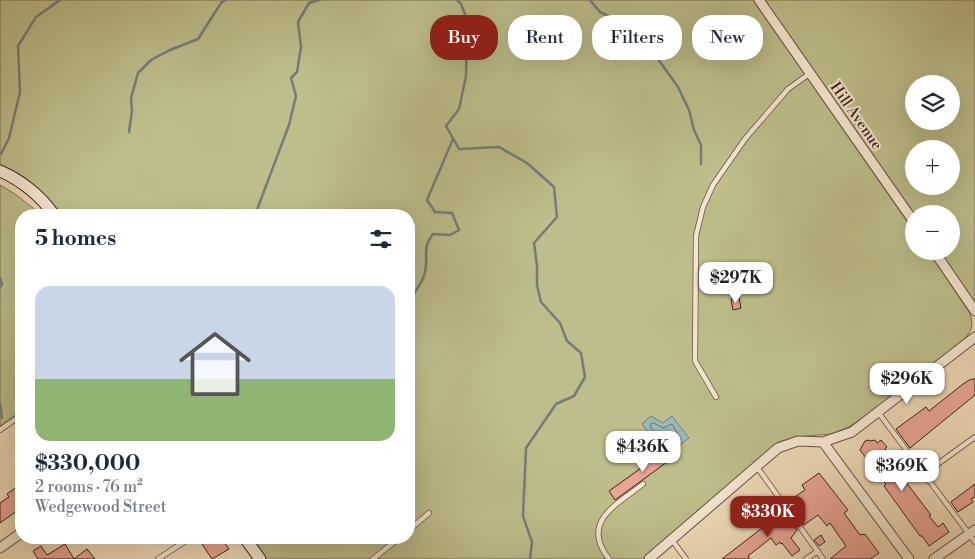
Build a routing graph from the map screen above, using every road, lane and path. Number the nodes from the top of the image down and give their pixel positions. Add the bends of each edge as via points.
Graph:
1 (759, 0) edge
2 (809, 74) junction
3 (0, 171) edge
4 (49, 209) edge
5 (905, 209) edge
6 (940, 260) edge
7 (975, 311) edge
8 (975, 337) edge
9 (716, 397) dead end
10 (878, 412) junction
11 (15, 419) edge
12 (0, 430) edge
13 (975, 437) edge
14 (823, 442) junction
15 (756, 467) junction
16 (924, 474) junction
17 (643, 484) dead end
18 (429, 513) dead end
19 (415, 525) edge
20 (972, 532) edge
21 (15, 537) edge
22 (671, 540) junction
23 (975, 542) edge
24 (181, 544) edge
25 (249, 544) edge
26 (392, 544) edge
27 (0, 548) edge
28 (818, 551) junction
29 (158, 559) edge
30 (260, 559) edge
31 (373, 559) edge
32 (609, 559) edge
33 (649, 559) edge
34 (686, 559) edge
35 (806, 559) edge
36 (823, 559) edge
37 (909, 559) edge
38 (934, 559) edge

1 - 2 street, Hill Avenue
2 - 5 street, Hill Avenue
2 - 9 lane via 788,89 745,140 713,185 698,224 695,361
3 - 4 street via 30,189
6 - 7 street
8 - 10 street
10 - 14 street via 852,432
10 - 16 lane
11 - 12 lane
13 - 16 lane
14 - 15 street via 798,441 778,448
14 - 37 street
15 - 22 street
15 - 28 lane
16 - 20 lane
17 - 32 lane via 610,509 600,523 597,536
18 - 19 lane
20 - 23 lane
20 - 38 street
21 - 27 street
22 - 33 street
22 - 34 lane
24 - 29 lane
25 - 30 street
26 - 31 lane
28 - 35 lane
28 - 36 lane

